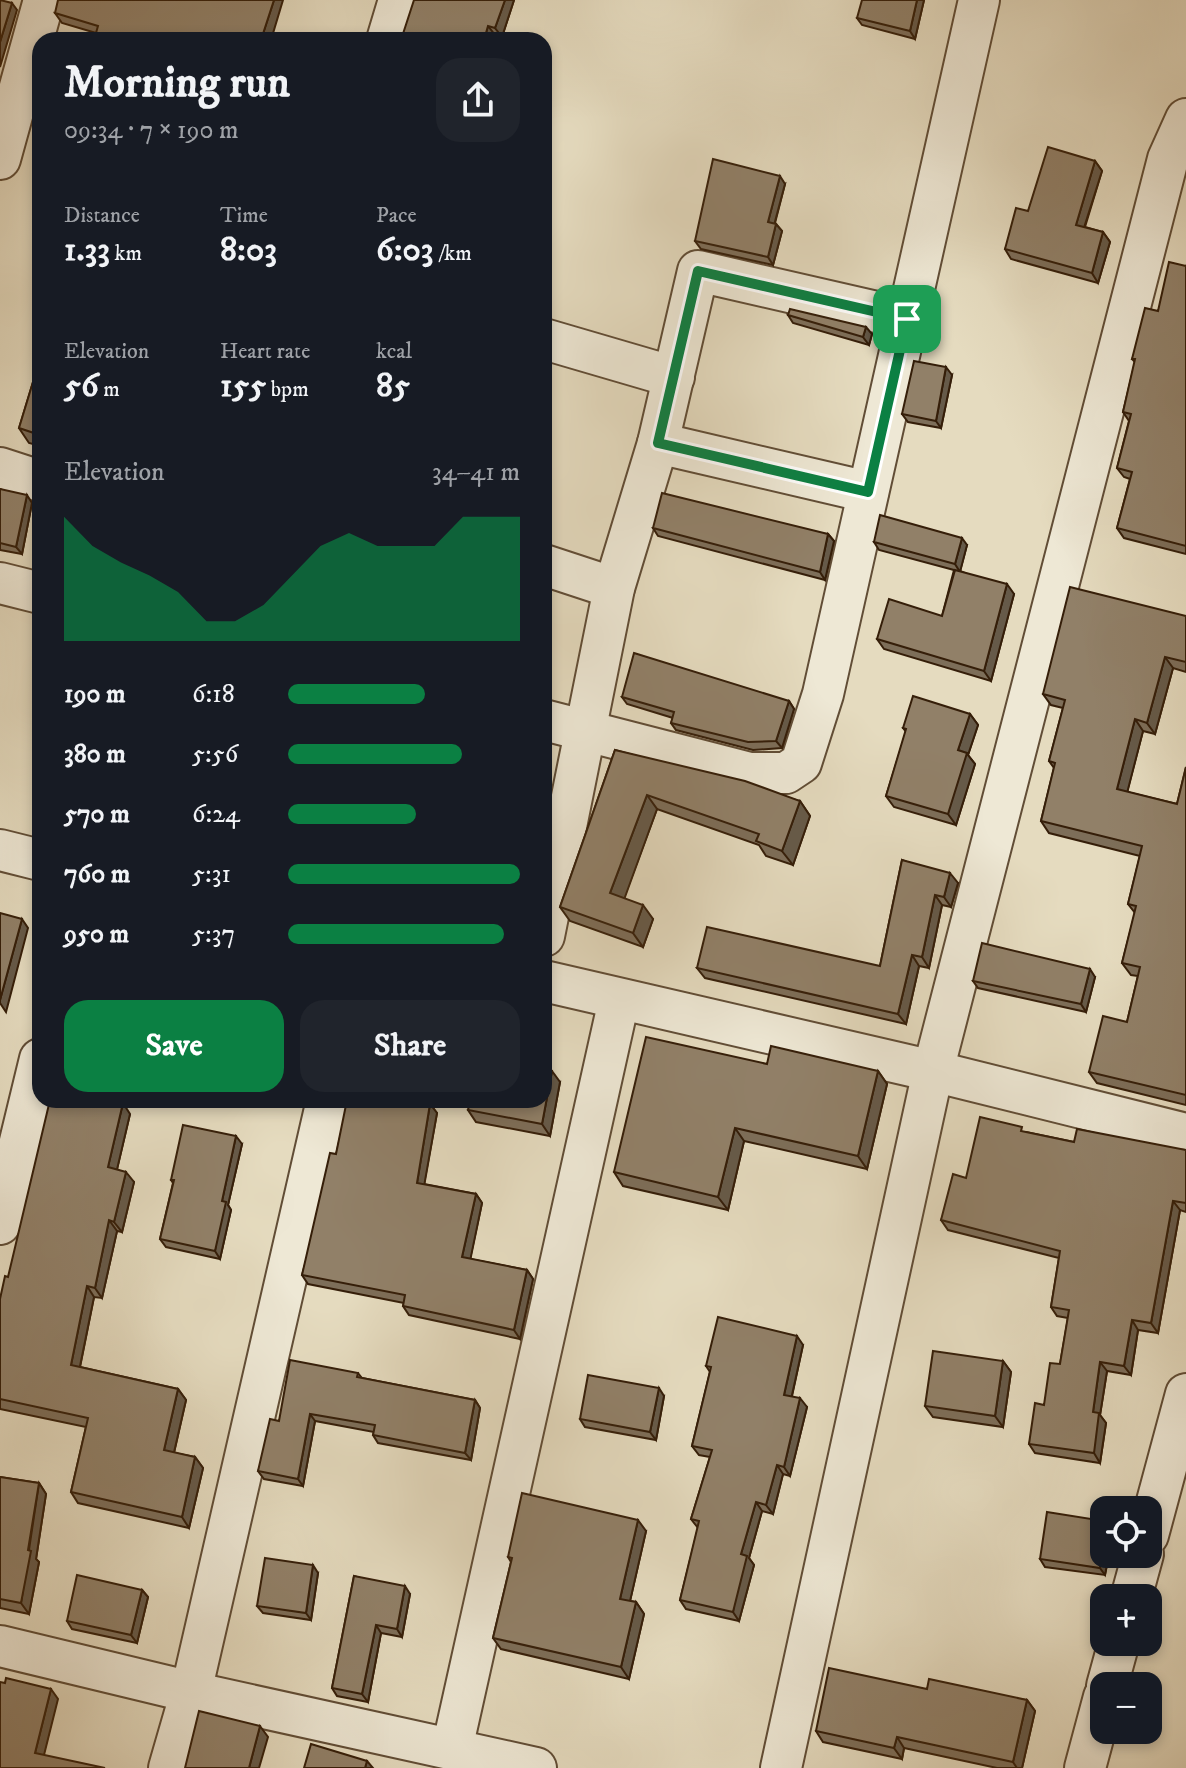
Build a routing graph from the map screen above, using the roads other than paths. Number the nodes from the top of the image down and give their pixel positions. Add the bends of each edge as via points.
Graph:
1 (44, 0) edge
2 (399, 0) edge
3 (979, 0) edge
4 (37, 32) edge
5 (389, 32) edge
6 (32, 54) edge
7 (1186, 119) edge
8 (17, 122) edge
9 (0, 159) edge
10 (907, 319) junction
11 (552, 341) edge
12 (674, 377) junction
13 (658, 443) junction
14 (0, 468) edge
15 (32, 478) edge
16 (868, 492) junction
17 (552, 568) edge
18 (0, 583) edge
19 (614, 588) junction
20 (32, 591) edge
21 (552, 722) edge
22 (584, 731) junction
23 (0, 850) edge
24 (32, 858) edge
25 (552, 895) edge
26 (552, 983) edge
27 (619, 1000) junction
28 (933, 1071) junction
29 (32, 1092) edge
30 (325, 1108) edge
31 (1186, 1134) edge
32 (0, 1224) edge
33 (1186, 1394) edge
34 (1159, 1496) edge
35 (0, 1646) edge
36 (191, 1692) junction
37 (1091, 1744) edge
38 (452, 1749) junction
39 (169, 1768) edge
40 (536, 1768) edge
41 (781, 1768) edge
42 (1085, 1768) edge

1 - 4 street
2 - 5 street
3 - 10 street
6 - 8 street
7 - 28 street via 1168,159
8 - 9 street
10 - 12 street via 698,271
10 - 16 street
11 - 12 street
12 - 13 street
13 - 16 street
13 - 19 street
14 - 15 street
16 - 22 street via 823,694 801,763 786,773 750,773
17 - 19 street
18 - 20 street
19 - 22 street
21 - 22 street
22 - 25 street
23 - 24 street
26 - 27 street
27 - 28 street
27 - 38 street
28 - 31 street
28 - 41 street
29 - 32 street
30 - 36 street
33 - 34 street
35 - 36 street
36 - 38 street
36 - 39 street
37 - 42 street
38 - 40 street

